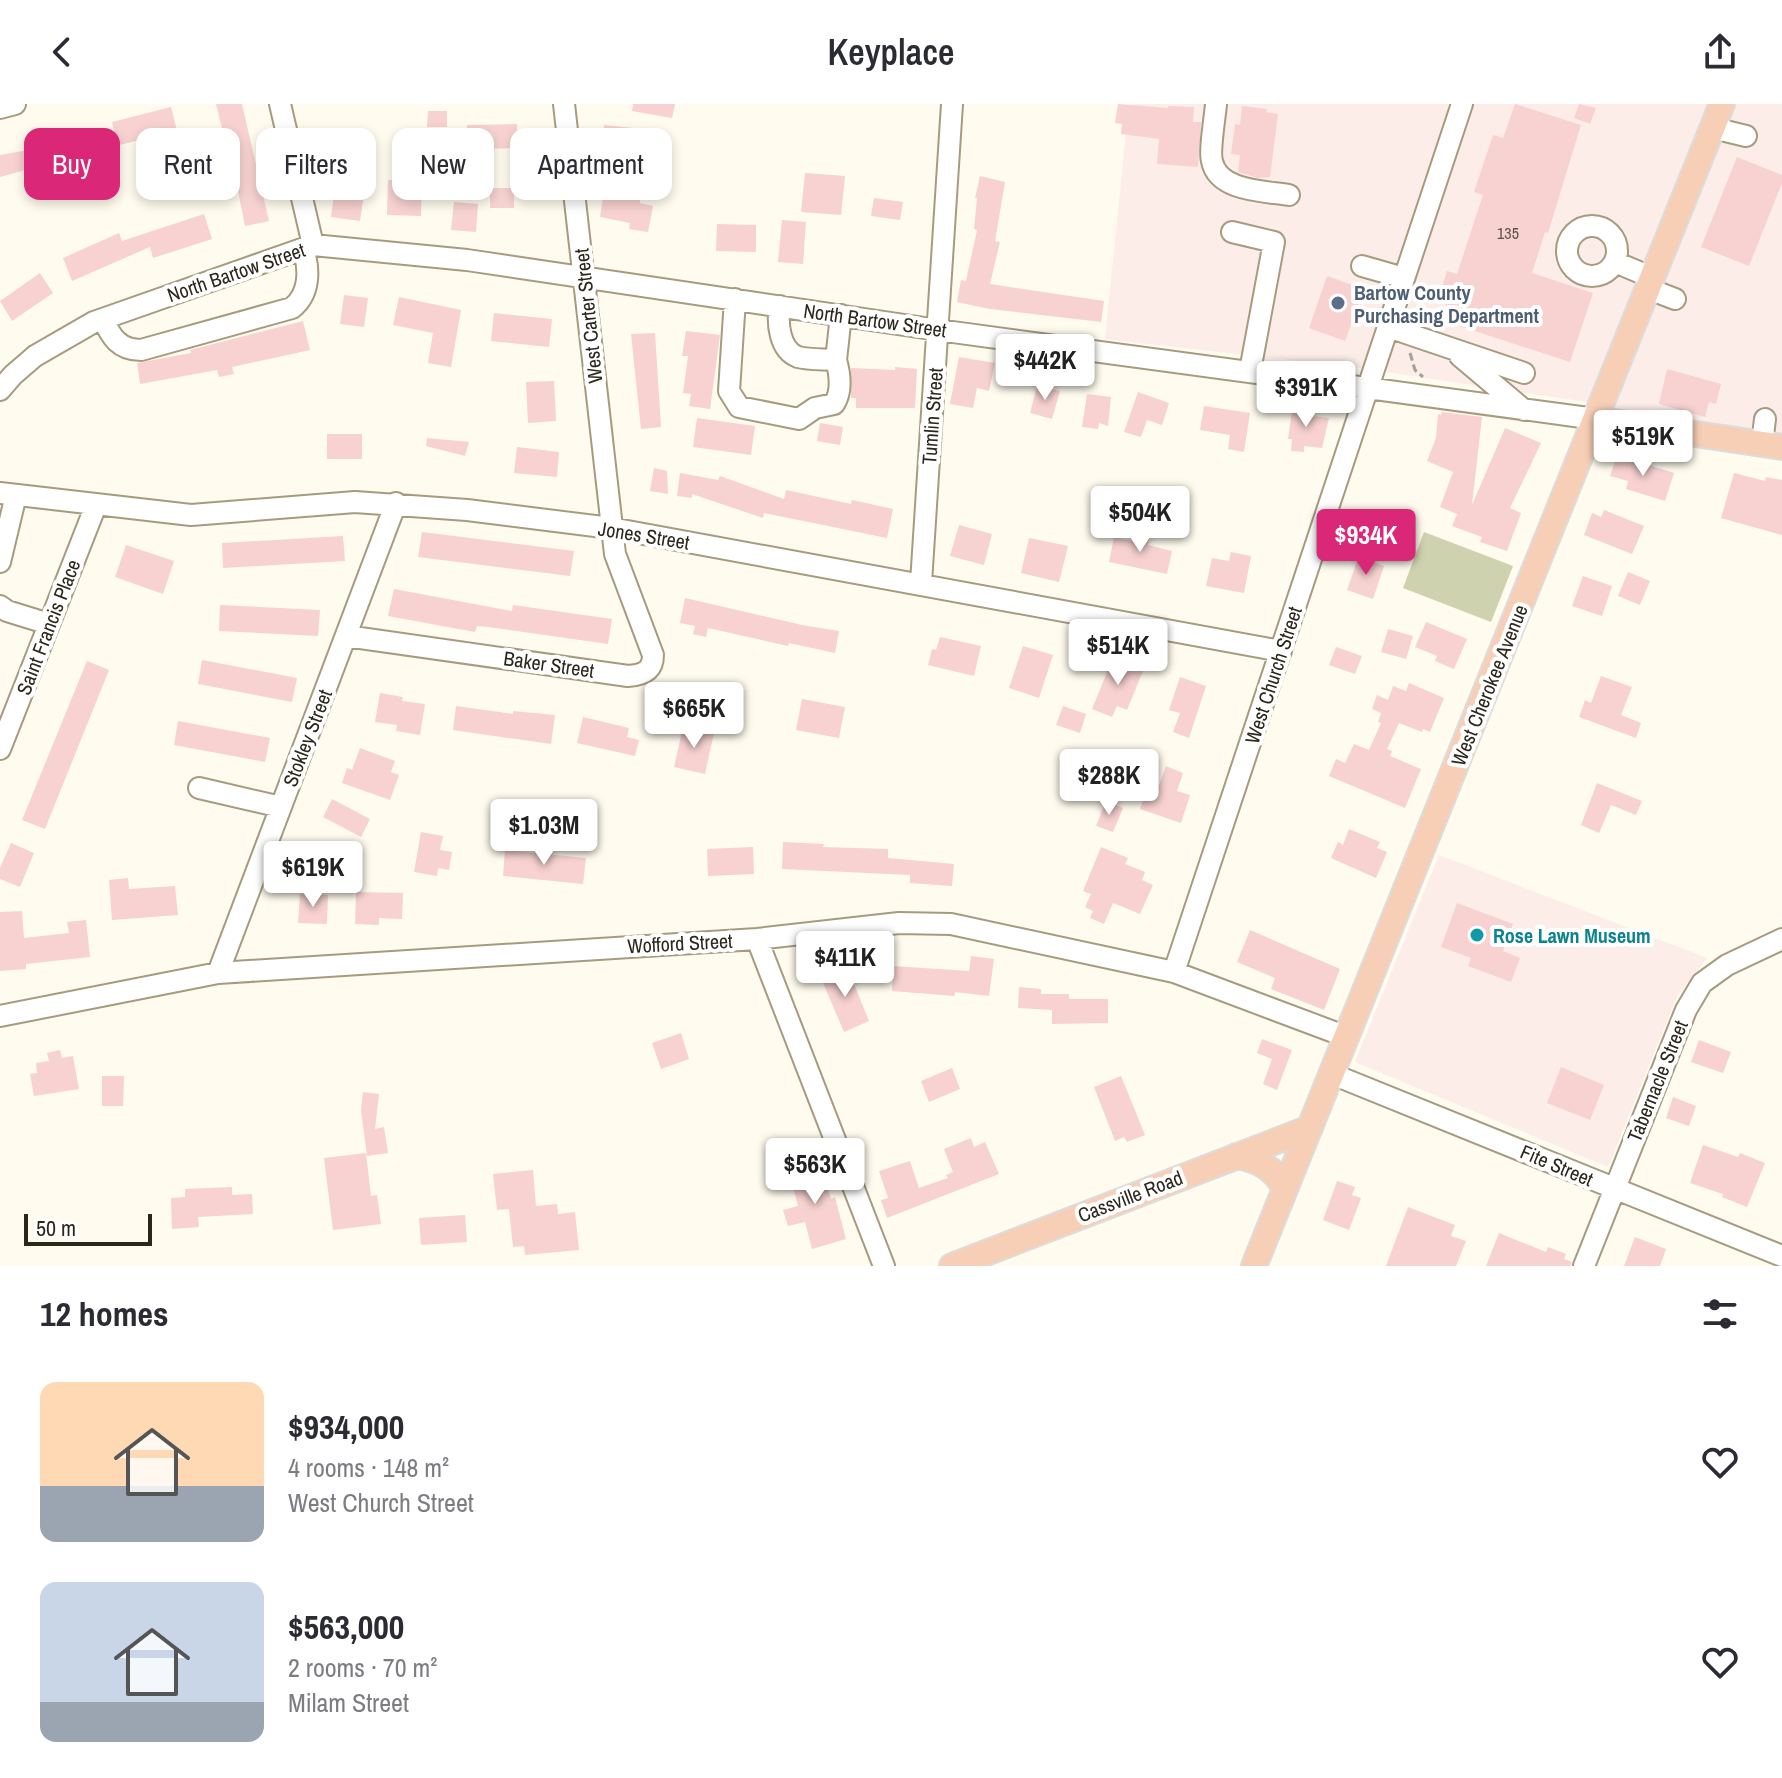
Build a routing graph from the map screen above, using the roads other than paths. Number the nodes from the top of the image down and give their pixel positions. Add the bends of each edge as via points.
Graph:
1 (15, 104) edge
2 (280, 104) edge
3 (564, 104) edge
4 (952, 104) edge
5 (1216, 104) edge
6 (1462, 104) edge
7 (1722, 104) edge
8 (0, 108) edge
9 (1713, 128) junction
10 (1746, 136) dead end
11 (1289, 195) dead end
12 (1232, 232) dead end
13 (308, 247) junction
14 (1615, 262) dead end
15 (1362, 266) dead end
16 (584, 278) junction
17 (1404, 278) junction
18 (1651, 283) junction
19 (735, 299) junction
20 (1675, 299) dead end
21 (780, 306) junction
22 (841, 315) junction
23 (103, 319) junction
24 (1388, 327) junction
25 (938, 330) junction
26 (1451, 348) junction
27 (836, 360) junction
28 (1250, 371) junction
29 (1524, 373) dead end
30 (4, 377) edge
31 (1368, 387) junction
32 (1524, 410) junction
33 (1596, 419) junction
34 (1765, 419) dead end
35 (1772, 446) edge
36 (8, 494) edge
37 (396, 503) junction
38 (96, 505) junction
39 (611, 528) junction
40 (0, 562) edge
41 (921, 583) junction
42 (0, 606) edge
43 (49, 624) junction
44 (346, 636) junction
45 (1281, 651) junction
46 (0, 749) edge
47 (199, 788) dead end
48 (281, 807) junction
49 (757, 939) junction
50 (1782, 939) edge
51 (1174, 972) junction
52 (218, 973) junction
53 (0, 1016) edge
54 (1347, 1037) junction
55 (1332, 1074) junction
56 (1310, 1128) junction
57 (1236, 1156) junction
58 (1285, 1189) junction
59 (1613, 1190) junction
60 (1782, 1256) edge
61 (884, 1266) edge
62 (952, 1266) edge
63 (1254, 1266) edge
64 (1584, 1266) edge

1 - 8 street
2 - 13 street
3 - 16 street, West Carter Street
4 - 25 street, Tumlin Street
5 - 11 street via 1212,162 1220,174 1232,185
6 - 17 street, West Church Street
7 - 9 main road, West Cherokee Avenue
9 - 10 street
9 - 18 main road, West Cherokee Avenue
12 - 28 street via 1274,242
13 - 16 street, North Bartow Street via 467,260
13 - 23 street, North Bartow Street
13 - 23 street via 306,287 292,308 141,350 115,341
14 - 18 street
15 - 17 street
16 - 19 street, North Bartow Street
16 - 39 street, West Carter Street
17 - 24 street, West Church Street
18 - 20 street
18 - 33 main road, West Cherokee Avenue
19 - 21 street, North Bartow Street
19 - 27 street via 729,391 739,407 799,419 834,404 839,396
21 - 22 street, North Bartow Street
21 - 27 street via 778,321 786,348 797,357
22 - 25 street, North Bartow Street
22 - 27 street
23 - 30 street, North Bartow Street
24 - 26 street
24 - 31 street, West Church Street
25 - 28 street, North Bartow Street
25 - 41 street, Tumlin Street
26 - 29 street
26 - 32 street
28 - 31 street, North Bartow Street
31 - 32 street, North Bartow Street
31 - 45 street, West Church Street
32 - 33 street, North Bartow Street
33 - 35 main road, North Bartow Street
33 - 54 main road, West Cherokee Avenue
34 - 35 street
36 - 38 street, Jones Street
36 - 40 street
37 - 38 street, Jones Street via 191,515
37 - 39 street, Jones Street
37 - 44 street, Stokley Street
38 - 43 street, Saint Francis Place
39 - 41 street, Jones Street
39 - 44 street, Baker Street via 615,554 653,655 648,671 638,675
41 - 45 street, Jones Street
42 - 43 street
43 - 46 street, Saint Francis Place
44 - 48 street, Stokley Street
45 - 51 street, West Church Street
47 - 48 street
48 - 52 street, Stokley Street
49 - 51 street, Wofford Street via 899,923 951,924
49 - 52 street, Wofford Street
49 - 61 street
50 - 59 street, Tabernacle Street via 1702,983 1686,1010
51 - 54 street, Wofford Street
52 - 53 street, Wofford Street
54 - 55 main road, West Cherokee Avenue
55 - 56 main road, West Cherokee Avenue
55 - 59 street, Fite Street
56 - 57 main road, Cassville Road
56 - 58 main road, West Cherokee Avenue
57 - 58 main road via 1268,1168
57 - 62 main road, Cassville Road
58 - 63 main road, West Cherokee Avenue
59 - 60 street, Fite Street
59 - 64 street, Tabernacle Street

